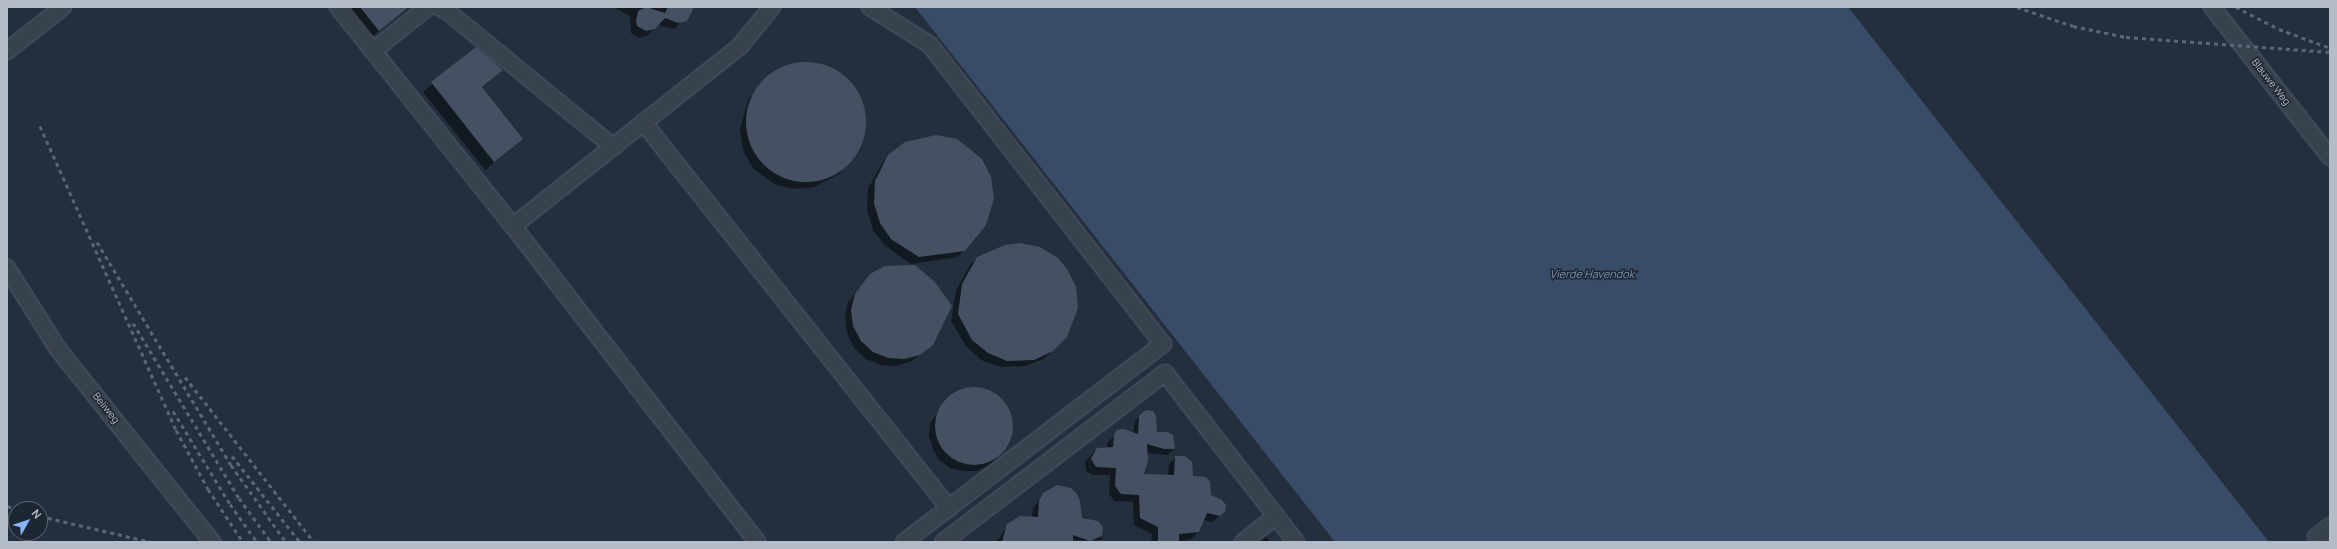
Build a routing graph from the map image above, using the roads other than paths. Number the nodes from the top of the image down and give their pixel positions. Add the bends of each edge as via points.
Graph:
1 (63, 7) edge
2 (338, 7) edge
3 (428, 7) edge
4 (439, 7) edge
5 (772, 7) edge
6 (870, 7) edge
7 (2212, 7) edge
8 (7, 51) edge
9 (373, 51) junction
10 (643, 122) junction
11 (613, 146) junction
12 (2330, 157) edge
13 (513, 226) junction
14 (7, 268) edge
15 (949, 508) junction
16 (1276, 516) junction
17 (2330, 526) edge
18 (751, 538) edge
19 (212, 542) edge
20 (904, 542) edge
21 (943, 542) edge
22 (1243, 542) edge
23 (1296, 542) edge
24 (2320, 542) edge

1 - 8 street
2 - 9 street
3 - 9 street
4 - 11 street
5 - 10 street via 740,46
6 - 15 street via 930,45 1163,344
7 - 12 street, Blauwe Weg
9 - 13 street
10 - 11 street
10 - 15 street
11 - 13 street
13 - 18 street
14 - 19 street, Beliweg via 58,349
15 - 20 street
16 - 21 street via 1165,373
16 - 22 street
16 - 23 street
17 - 24 street via 2316,537

